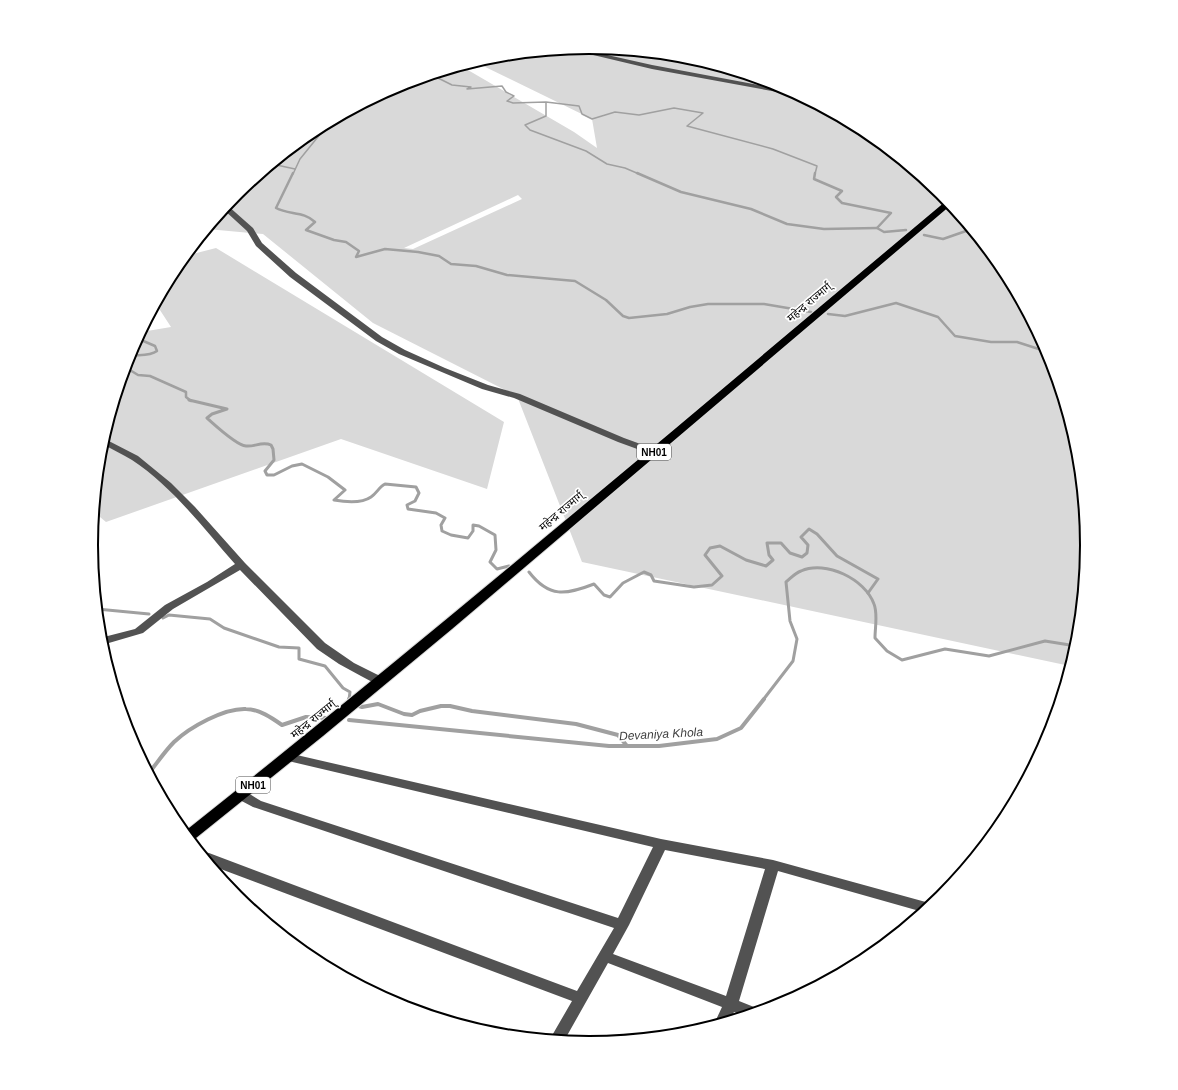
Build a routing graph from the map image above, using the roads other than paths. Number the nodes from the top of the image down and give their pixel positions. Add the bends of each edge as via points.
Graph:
1 (594, 54) edge
2 (771, 89) edge
3 (944, 207) edge
4 (229, 211) edge
5 (108, 444) edge
6 (654, 452) junction
7 (241, 565) junction
8 (107, 640) edge
9 (380, 681) junction
10 (288, 757) junction
11 (240, 795) junction
12 (192, 834) edge
13 (661, 844) junction
14 (213, 860) edge
15 (773, 865) junction
16 (921, 906) edge
17 (622, 925) junction
18 (604, 956) junction
19 (580, 998) junction
20 (731, 1004) junction
21 (747, 1010) edge
22 (725, 1016) edge
23 (560, 1035) edge

1 - 2 street
3 - 6 highway, महेन्द्र राज्मार्ग् / NH01
4 - 6 street via 250,230 259,244 293,275 379,339 449,372 517,396
5 - 7 street via 135,458 168,485
6 - 9 highway, महेन्द्र राज्मार्ग् / NH01
7 - 8 street via 164,610 139,631
7 - 9 street via 335,657
9 - 10 highway, महेन्द्र राज्मार्ग् / NH01
10 - 11 highway, महेन्द्र राज्मार्ग् / NH01
10 - 13 street
11 - 12 highway, महेन्द्र राज्मार्ग् / NH01
11 - 17 street via 257,804
13 - 15 street
13 - 17 street
14 - 19 street
15 - 16 street
15 - 20 street
17 - 18 street
18 - 19 street
18 - 20 street
19 - 23 street
20 - 21 street
20 - 22 street

